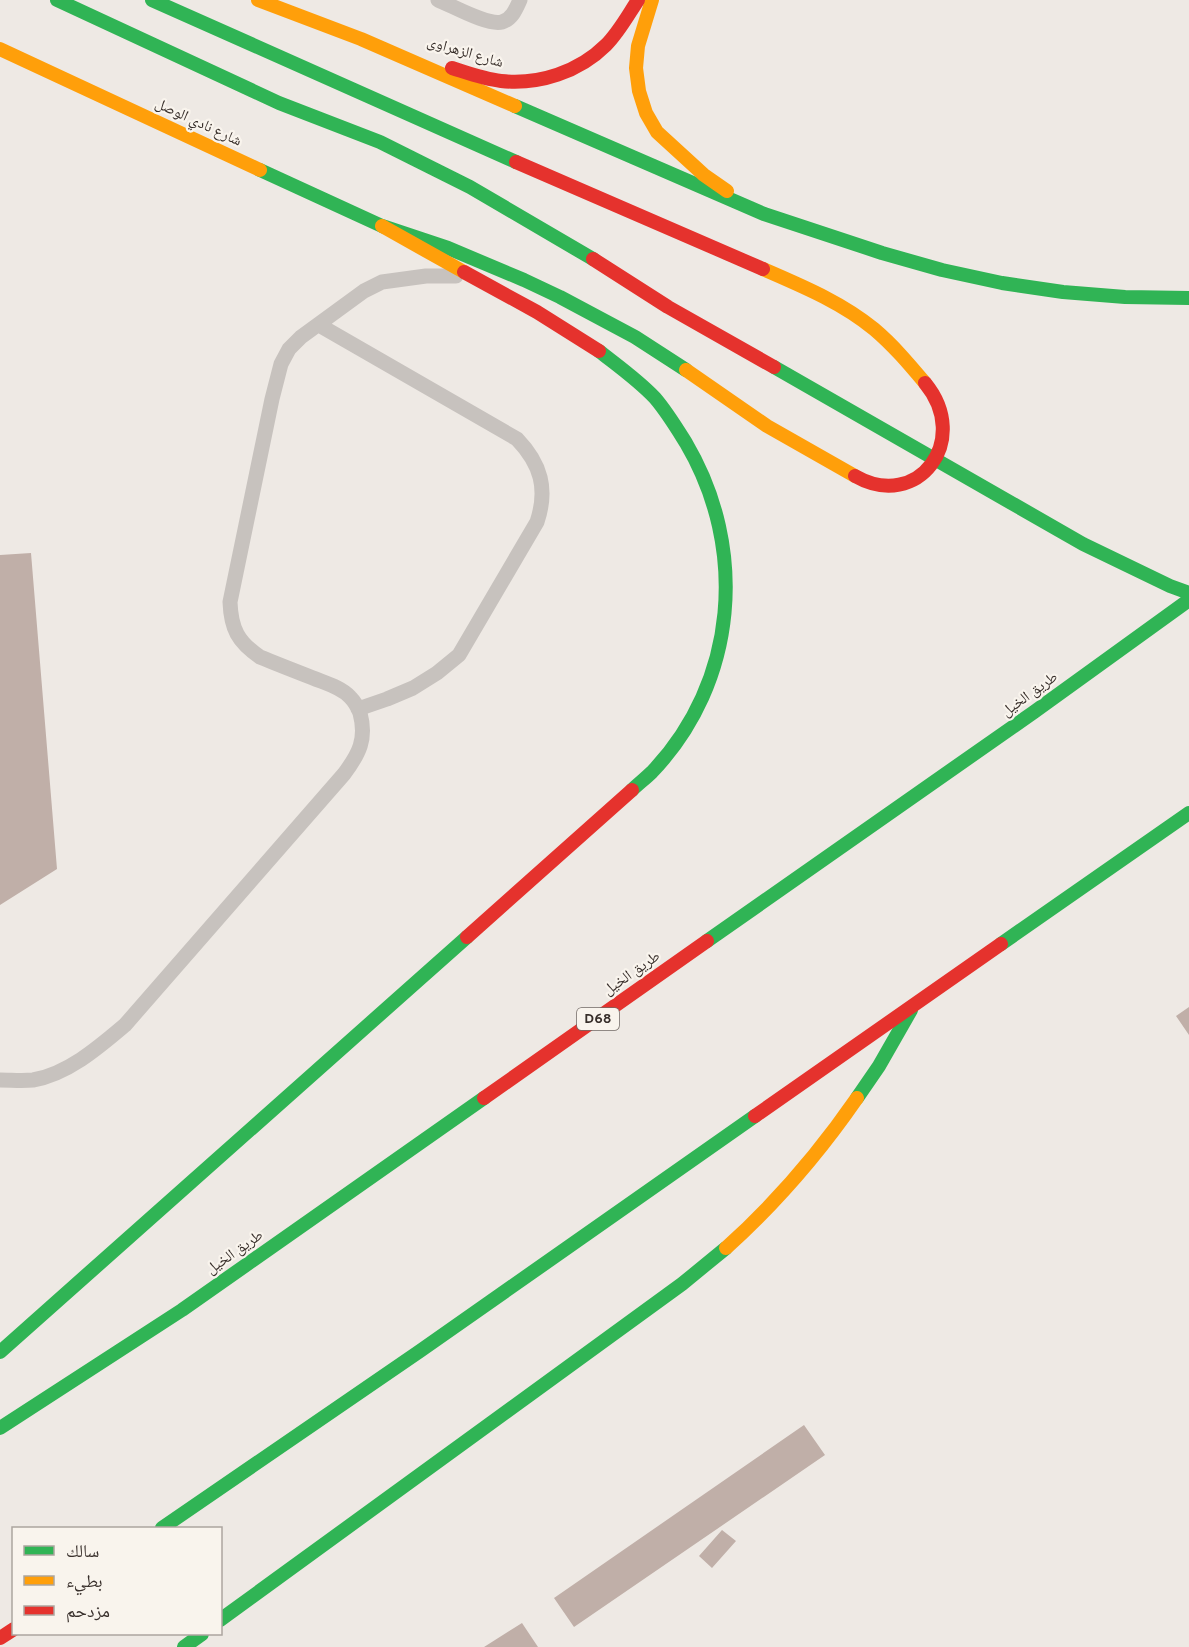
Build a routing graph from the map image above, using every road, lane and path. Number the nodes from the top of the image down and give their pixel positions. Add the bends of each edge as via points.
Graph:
1 (57, 0) edge
2 (152, 0) edge
3 (258, 0) edge
4 (438, 0) edge
5 (520, 0) edge
6 (638, 0) edge
7 (652, 0) edge
8 (361, 39) junction
9 (0, 49) edge
10 (764, 214) junction
11 (382, 226) junction
12 (471, 275) junction
13 (1189, 298) edge
14 (319, 325) junction
15 (1189, 593) edge
16 (1189, 600) edge
17 (358, 709) junction
18 (1189, 813) edge
19 (914, 1004) junction
20 (0, 1080) edge
21 (0, 1352) edge
22 (0, 1428) edge
23 (163, 1527) edge
24 (222, 1619) edge
25 (201, 1635) edge
26 (184, 1647) edge

1 - 15 main road via 279,103 380,142 460,182 574,247 668,307 1083,544
2 - 11 main road via 838,304 874,329 934,395 944,426 937,457 913,480 881,486 866,482 766,426 635,337 560,297 448,248
3 - 8 main road
4 - 5 lane via 492,22 502,22 511,16
6 - 8 main road, شارع الزهراوى via 621,27 590,59 549,78 504,81 482,77
7 - 10 main road via 638,46 636,68 646,113 657,132 680,154 711,180
8 - 10 main road
9 - 11 main road, شارع نادي الوصل
10 - 13 main road via 882,253 1002,283 1125,297
11 - 12 main road
12 - 14 lane via 382,282
12 - 21 main road via 557,322 612,361 667,413 688,444 713,499 726,558 724,624 705,692 690,722 652,772
14 - 17 lane via 290,349 276,380 230,602 231,615 233,628 249,650 336,687
14 - 17 lane via 517,439 536,463 543,493 537,522 459,655 413,688
16 - 22 main road, طريق الخيل / D68 via 182,1310
17 - 20 lane via 363,736 360,750 344,774 125,1025 66,1068 31,1080
18 - 19 main road
19 - 23 main road via 345,1405
19 - 24 main road via 861,1095 830,1137 761,1215 722,1251
25 - 26 main road

